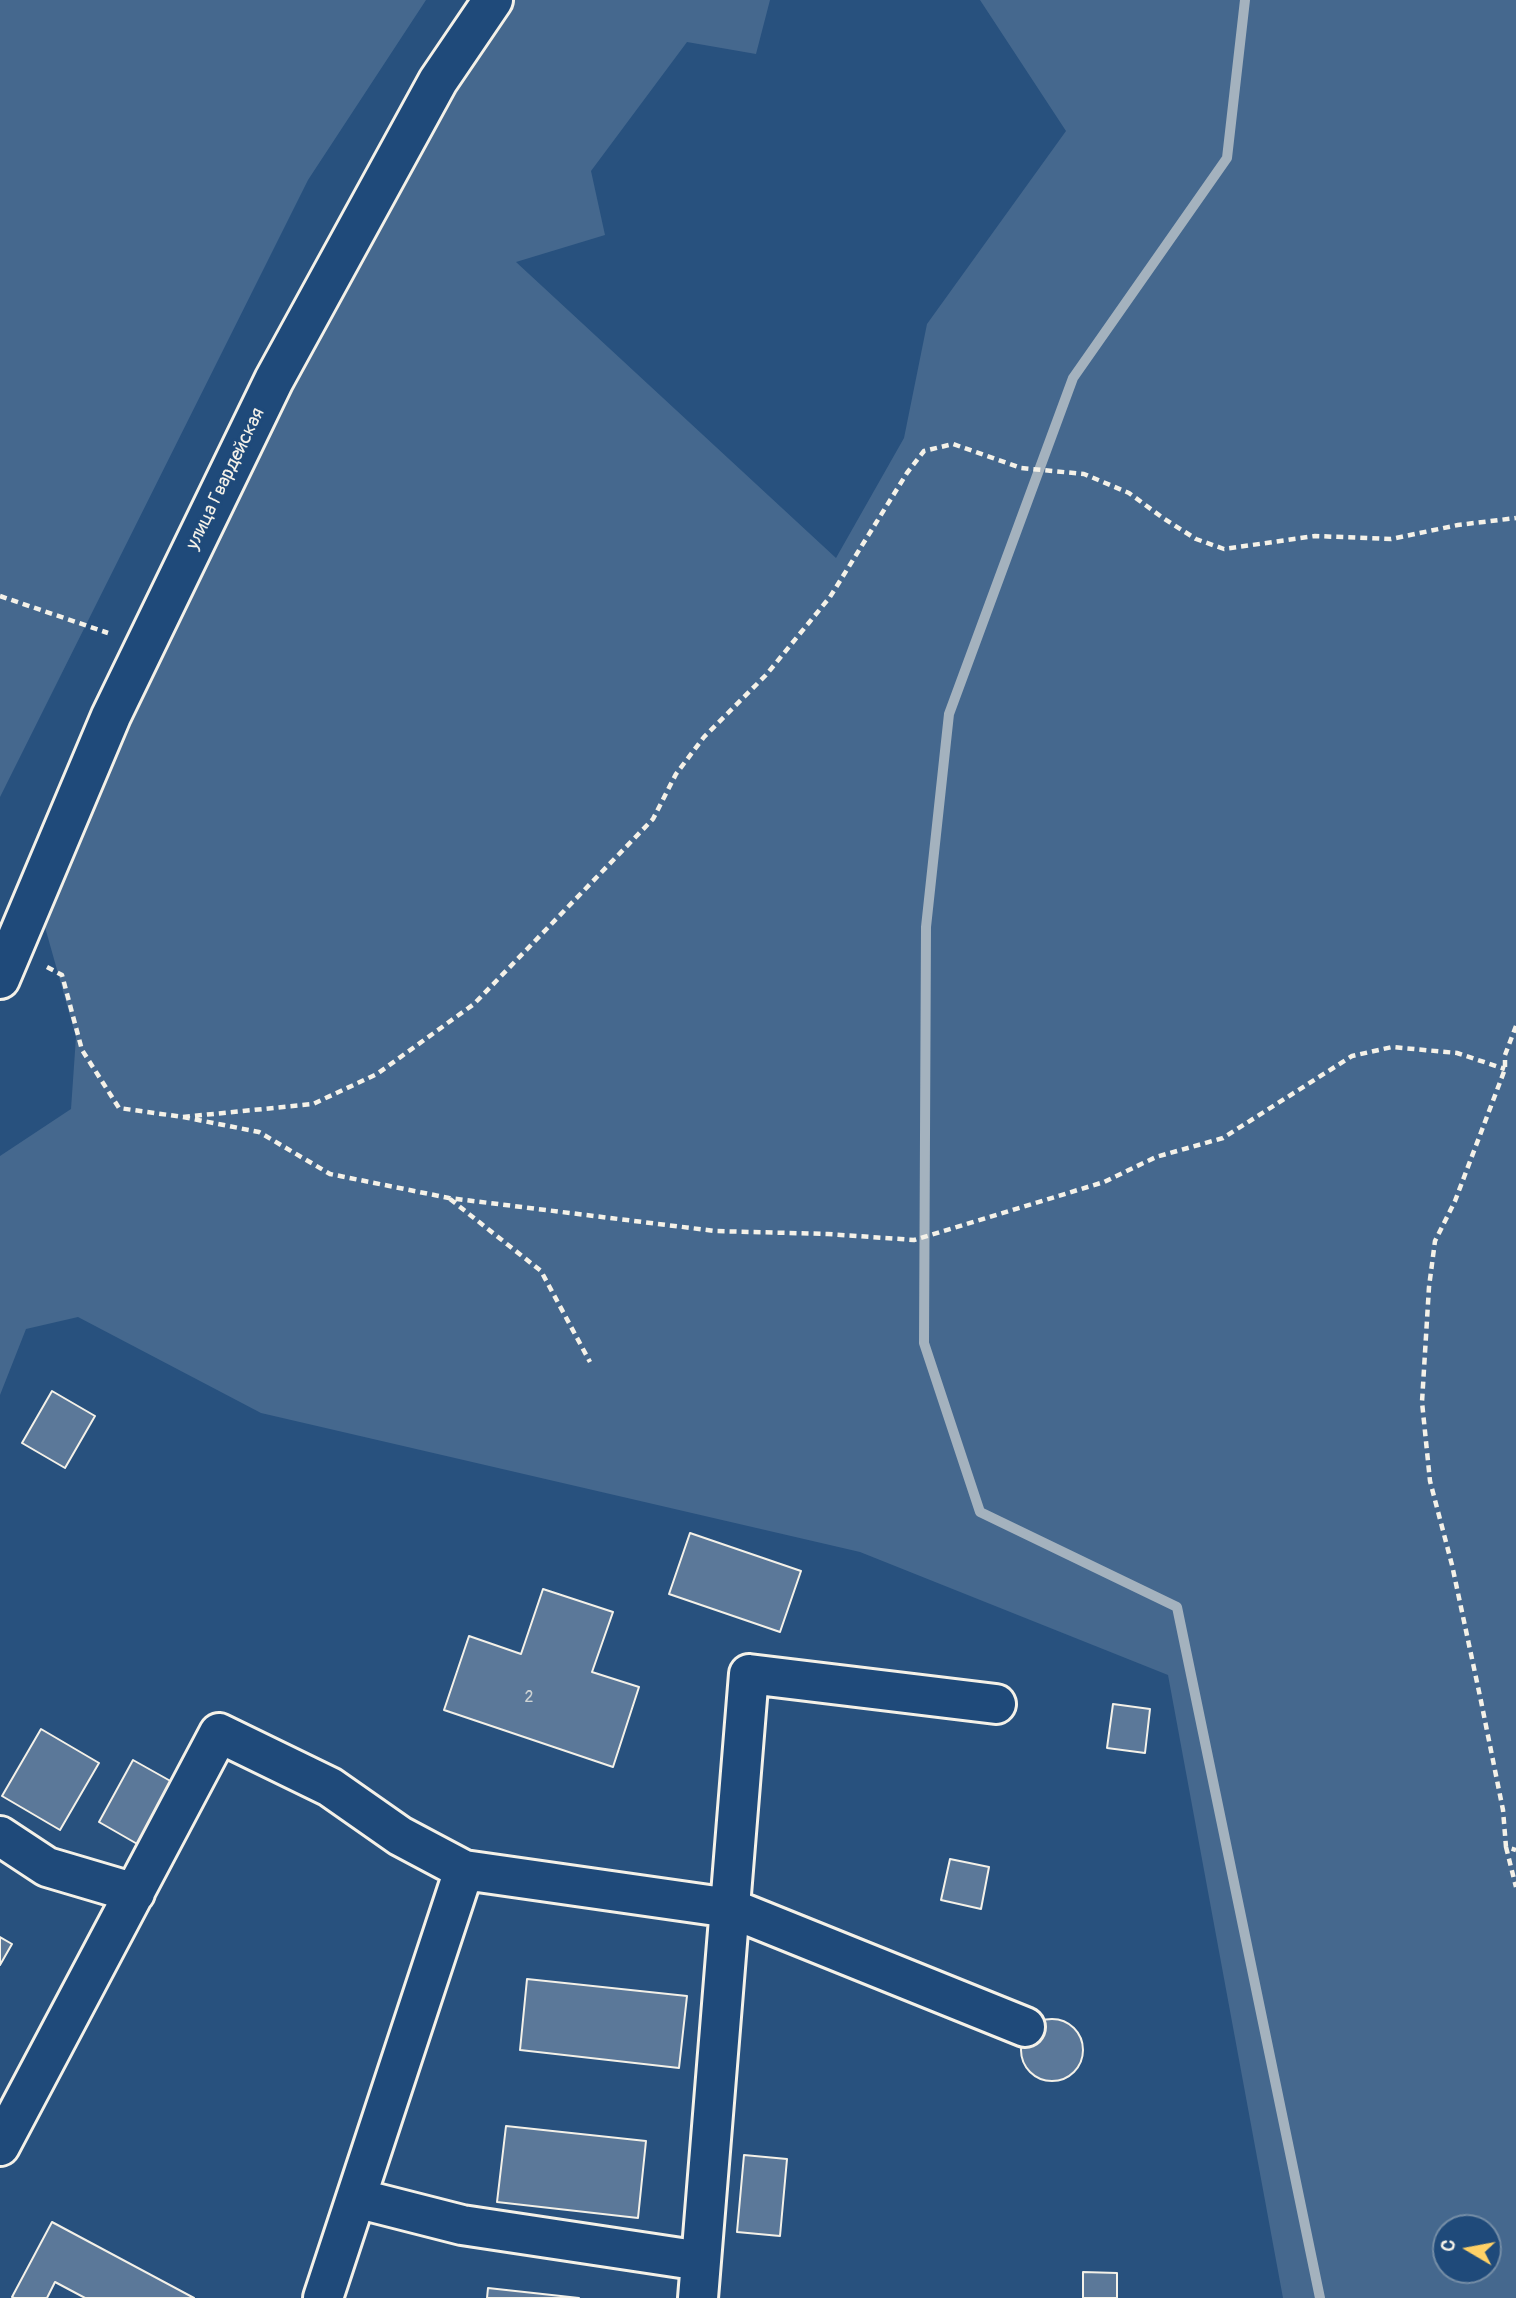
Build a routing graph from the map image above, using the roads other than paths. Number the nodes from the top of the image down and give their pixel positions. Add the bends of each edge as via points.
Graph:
1 (493, 0) edge
2 (6, 964) edge
3 (996, 1704) dead end
4 (0, 1836) edge
5 (464, 1870) junction
6 (135, 1893) junction
7 (730, 1908) junction
8 (1024, 2028) dead end
9 (0, 2146) edge
10 (356, 2198) junction
11 (700, 2280) edge
12 (323, 2298) edge

1 - 2 street, улица Гвардейская via 438,81 274,380 111,716
3 - 7 street via 749,1674
4 - 6 street via 47,1867
5 - 6 street via 400,1836 330,1787 219,1733
5 - 7 street
5 - 10 street
6 - 9 street
7 - 8 street
7 - 11 street
10 - 11 street
10 - 12 street

